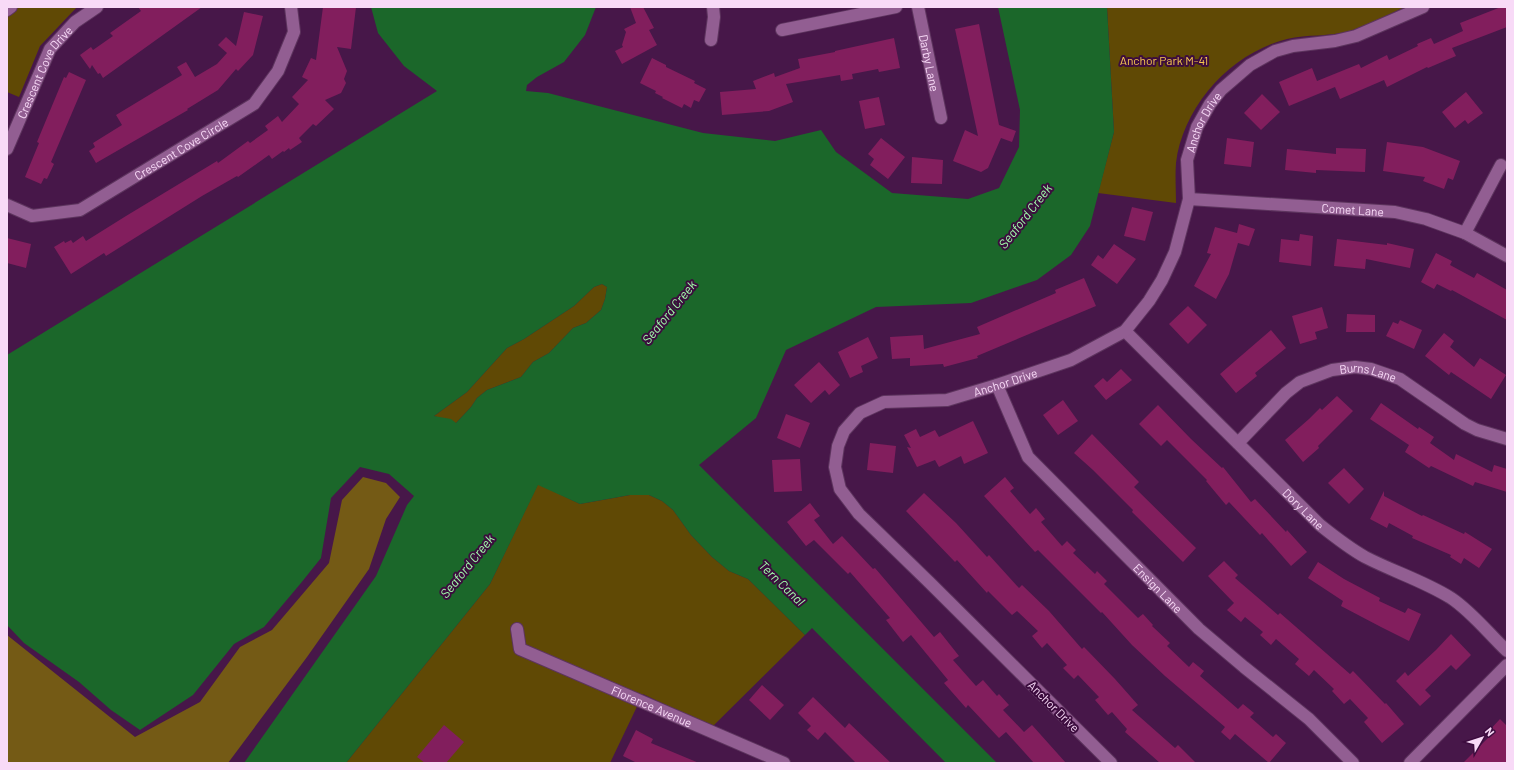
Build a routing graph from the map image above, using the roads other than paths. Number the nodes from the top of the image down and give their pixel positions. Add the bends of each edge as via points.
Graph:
1 (11, 7) edge
2 (97, 7) edge
3 (291, 7) edge
4 (713, 7) edge
5 (896, 7) edge
6 (918, 7) edge
7 (1423, 7) edge
8 (7, 10) edge
9 (782, 30) dead end
10 (711, 40) dead end
11 (942, 118) dead end
12 (7, 149) edge
13 (1501, 165) dead end
14 (1189, 199) junction
15 (7, 205) edge
16 (1465, 233) junction
17 (1507, 256) edge
18 (1125, 331) junction
19 (997, 386) junction
20 (1507, 439) edge
21 (1238, 443) junction
22 (516, 629) dead end
23 (1507, 651) edge
24 (1507, 665) edge
25 (784, 763) edge
26 (1111, 763) edge
27 (1353, 763) edge
28 (1410, 763) edge

1 - 8 street
2 - 12 street, Crescent Cove Drive via 75,22 50,49
3 - 15 street, Crescent Cove Circle via 294,32 278,72 254,104 80,210 32,216
4 - 10 street
5 - 9 street
6 - 11 street, Darby Lane
7 - 14 street, Anchor Drive via 1356,36 1293,46 1275,51 1250,65 1221,90 1197,127 1187,160
13 - 16 street
14 - 16 street, Comet Lane via 1395,212 1426,219
14 - 18 street, Anchor Drive via 1175,252 1162,280
16 - 17 street, Comet Lane
18 - 19 street, Anchor Drive via 1071,360
18 - 21 street, Dory Lane
19 - 26 street, Anchor Drive via 947,400 884,402 860,412 844,431 838,446 835,468 840,489 859,514
19 - 27 street, Ensign Lane via 1028,457 1199,628 1309,719
20 - 21 street, Burns Lane via 1465,424 1400,379 1371,369 1355,367 1332,370 1300,382
21 - 23 street, Dory Lane via 1340,542 1452,599
22 - 25 street, Florence Avenue via 520,649
24 - 28 street

